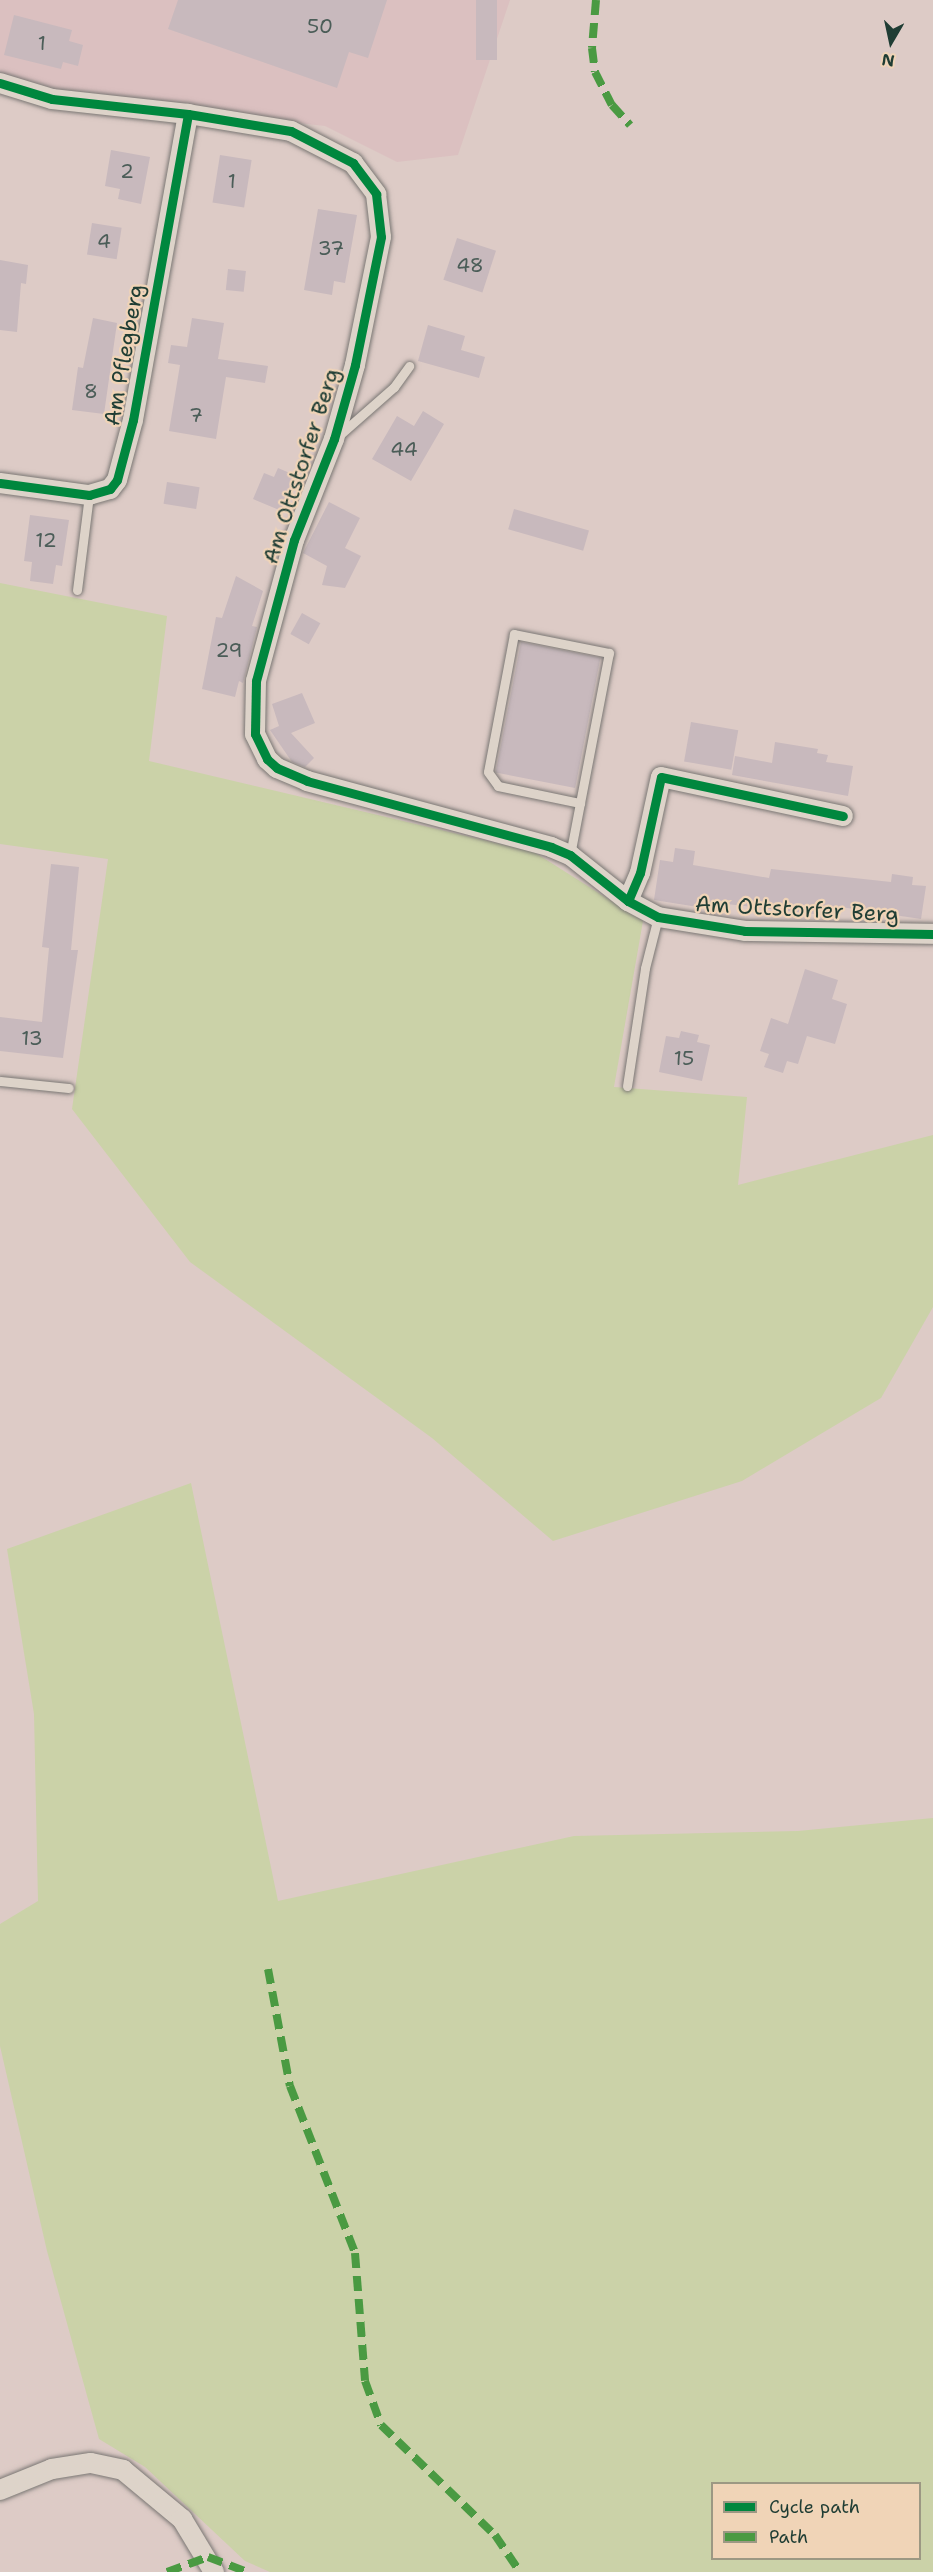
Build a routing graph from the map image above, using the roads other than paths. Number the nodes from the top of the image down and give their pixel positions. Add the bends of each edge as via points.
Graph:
1 (0, 83) edge
2 (188, 114) junction
3 (409, 366) dead end
4 (334, 439) junction
5 (0, 483) edge
6 (89, 495) junction
7 (77, 590) dead end
8 (580, 803) junction
9 (843, 816) dead end
10 (570, 855) junction
11 (628, 901) junction
12 (658, 917) junction
13 (933, 934) edge
14 (0, 1081) edge
15 (627, 1086) dead end
16 (69, 1088) dead end
17 (0, 2490) edge
18 (214, 2572) edge

1 - 2 street, Am Ottstorfer Berg via 52,99
2 - 4 street, Am Ottstorfer Berg via 291,131 353,163 374,188 381,209 381,237 355,365
2 - 6 street, Am Pflegberg via 123,466 110,489
3 - 4 lane via 394,387
4 - 10 street, Am Ottstorfer Berg via 294,540 256,681 253,719 263,753 290,776 525,838
5 - 6 street
6 - 7 lane
8 - 8 lane via 609,653 514,634 488,772 498,786
8 - 10 lane
9 - 11 street via 661,777 640,873
10 - 11 street, Am Ottstorfer Berg
11 - 12 street, Am Ottstorfer Berg
12 - 13 street, Am Ottstorfer Berg via 745,931
12 - 15 lane via 645,968
14 - 16 lane
17 - 18 street via 52,2469 90,2463 123,2470 182,2519

